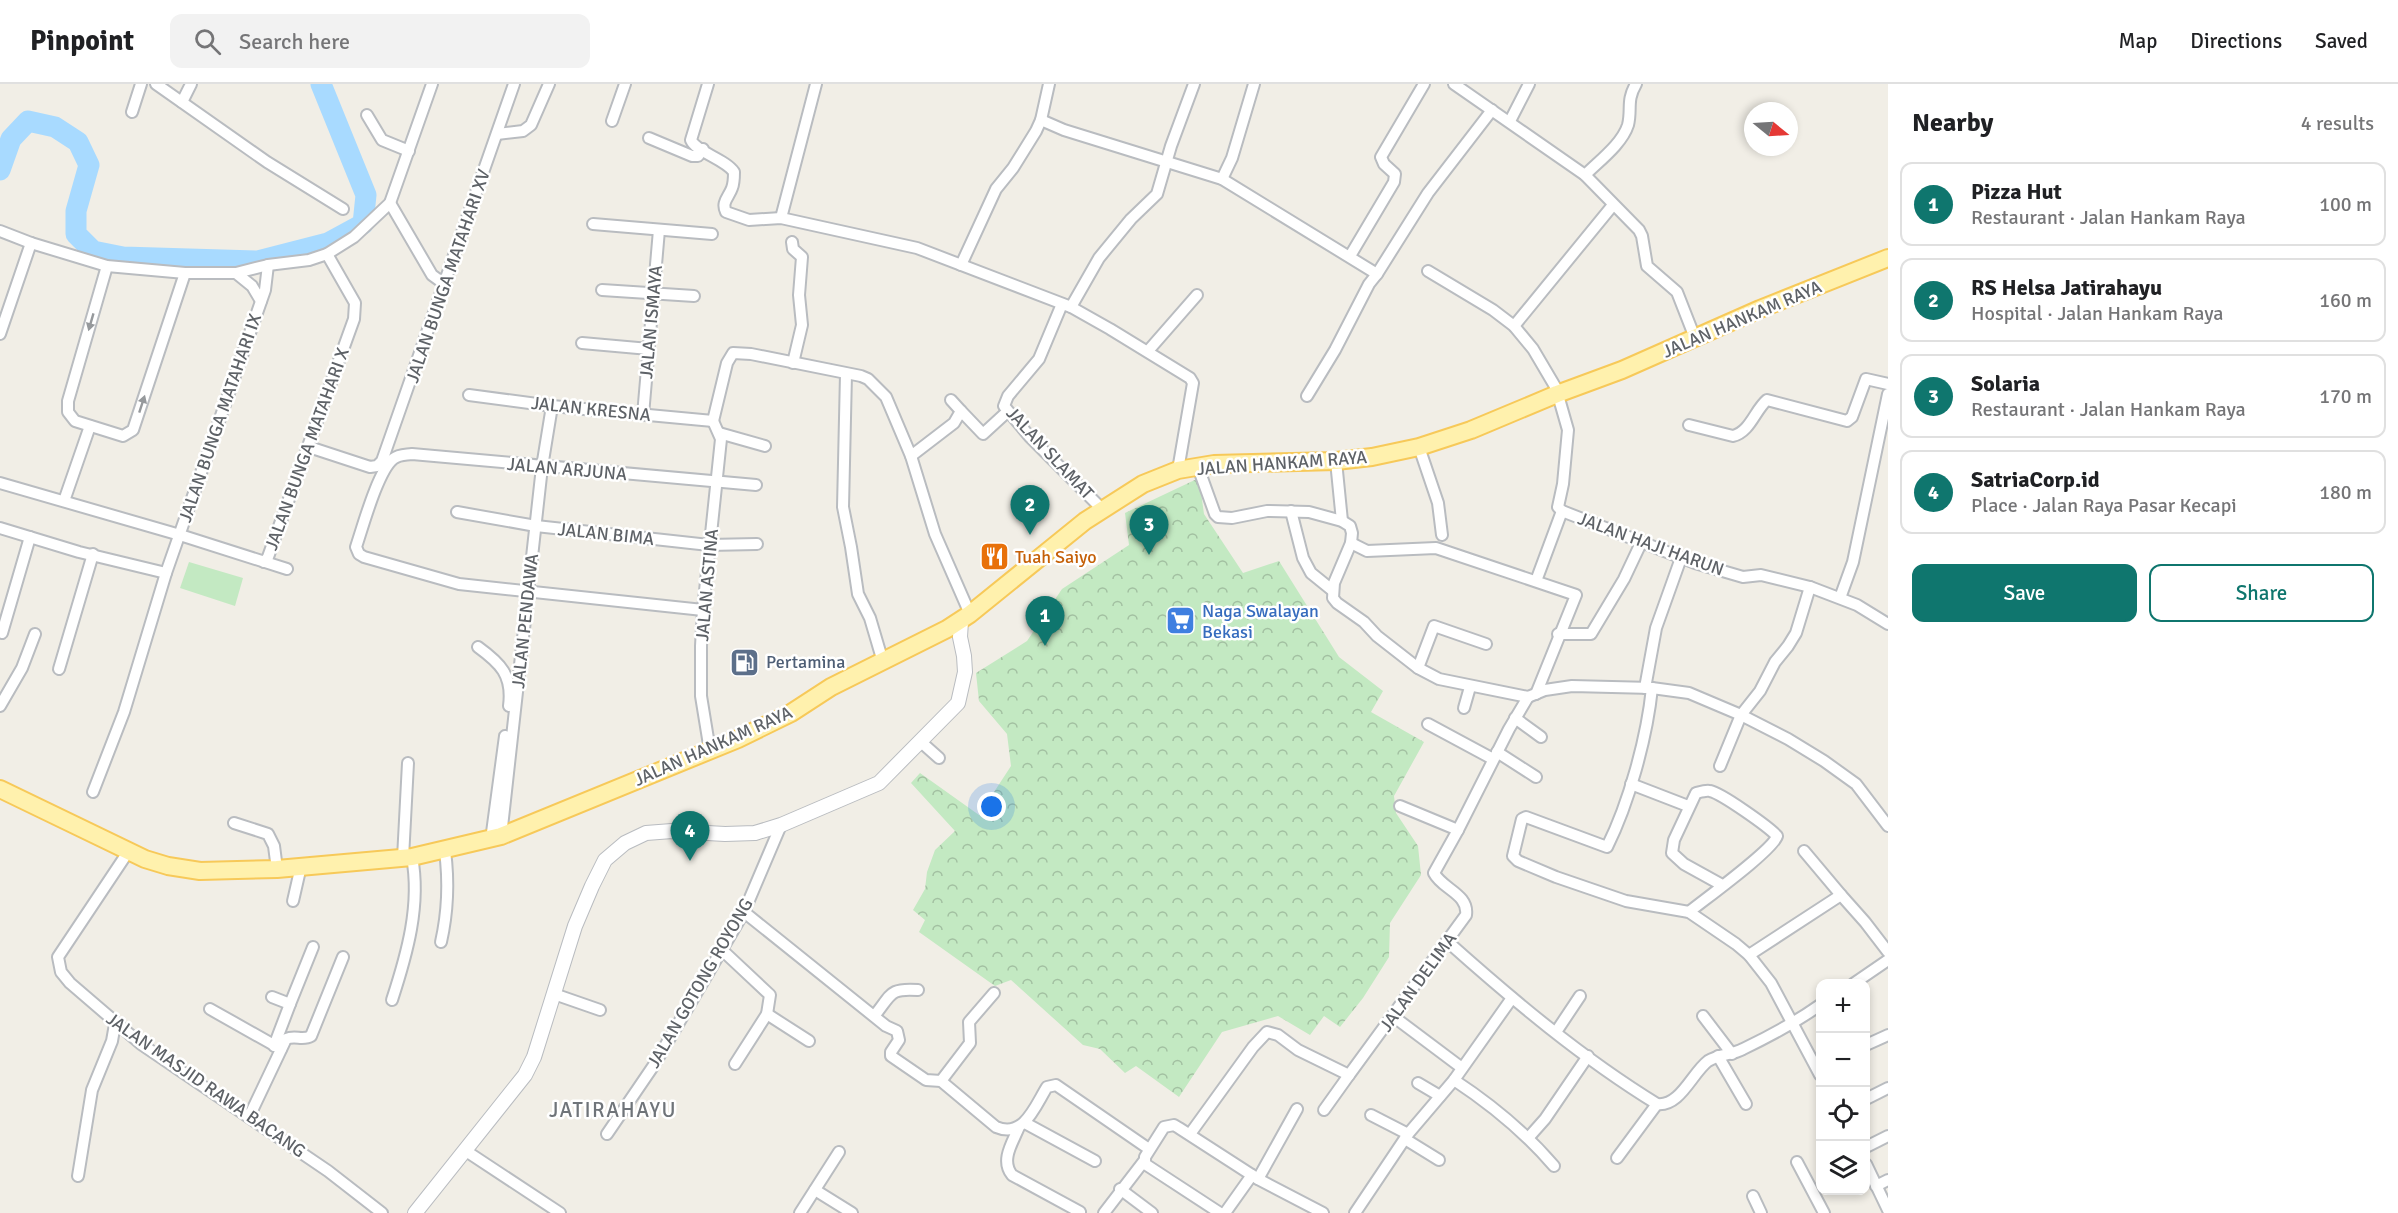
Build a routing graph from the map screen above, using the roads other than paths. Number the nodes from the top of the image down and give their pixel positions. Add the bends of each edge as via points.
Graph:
1 (141, 84) edge
2 (191, 84) edge
3 (432, 84) edge
4 (514, 84) edge
5 (549, 84) edge
6 (625, 84) edge
7 (708, 84) edge
8 (816, 84) edge
9 (1049, 84) edge
10 (1194, 84) edge
11 (1254, 84) edge
12 (1424, 84) edge
13 (1454, 84) edge
14 (1529, 84) edge
15 (1636, 84) edge
16 (159, 85) edge
17 (182, 102) junction
18 (1492, 110) junction
19 (132, 112) dead end
20 (367, 115) dead end
21 (1041, 120) junction
22 (612, 121) dead end
23 (1510, 121) junction
24 (497, 134) junction
25 (649, 138) dead end
26 (703, 149) junction
27 (409, 151) junction
28 (1167, 162) junction
29 (1585, 176) junction
30 (1222, 179) junction
31 (390, 203) junction
32 (1613, 205) junction
33 (343, 208) dead end
34 (781, 218) junction
35 (593, 224) dead end
36 (659, 230) junction
37 (0, 231) edge
38 (712, 234) dead end
39 (792, 242) dead end
40 (31, 243) junction
41 (327, 254) junction
42 (1350, 256) junction
43 (1888, 258) edge
44 (268, 265) junction
45 (107, 266) junction
46 (961, 266) junction
47 (1428, 271) dead end
48 (184, 273) junction
49 (236, 273) junction
50 (1377, 273) junction
51 (443, 283) junction
52 (602, 290) dead end
53 (654, 292) junction
54 (1197, 295) dead end
55 (694, 296) dead end
56 (261, 301) junction
57 (1067, 306) junction
58 (1514, 326) junction
59 (0, 334) edge
60 (1695, 338) junction
61 (582, 343) dead end
62 (649, 349) junction
63 (1148, 351) junction
64 (793, 363) junction
65 (846, 374) junction
66 (1888, 384) edge
67 (1557, 394) junction
68 (1888, 394) edge
69 (469, 395) dead end
70 (1307, 396) dead end
71 (951, 400) dead end
72 (552, 406) junction
73 (961, 411) junction
74 (1007, 412) junction
75 (643, 415) junction
76 (713, 421) junction
77 (1689, 425) dead end
78 (90, 426) junction
79 (719, 433) junction
80 (765, 446) dead end
81 (309, 447) junction
82 (1419, 447) junction
83 (911, 456) junction
84 (1336, 461) junction
85 (542, 467) junction
86 (1198, 467) junction
87 (381, 468) junction
88 (1178, 470) junction
89 (717, 482) junction
90 (0, 483) edge
91 (756, 484) dead end
92 (64, 501) junction
93 (1102, 509) junction
94 (1291, 511) junction
95 (1562, 511) junction
96 (457, 512) dead end
97 (1341, 516) junction
98 (536, 526) junction
99 (0, 528) edge
100 (180, 534) junction
101 (1442, 535) dead end
102 (30, 537) junction
103 (1351, 543) junction
104 (1641, 543) junction
105 (757, 544) dead end
106 (710, 545) junction
107 (93, 554) junction
108 (1681, 558) junction
109 (264, 561) junction
110 (287, 569) dead end
111 (165, 573) junction
112 (1536, 581) junction
113 (1810, 587) junction
114 (1332, 590) junction
115 (529, 591) junction
116 (1840, 598) junction
117 (703, 610) junction
118 (1888, 624) edge
119 (959, 625) junction
120 (2, 633) dead end
121 (35, 634) dead end
122 (1558, 634) junction
123 (1486, 644) dead end
124 (478, 646) dead end
125 (884, 662) junction
126 (1418, 668) junction
127 (59, 669) dead end
128 (1470, 687) junction
129 (1648, 688) junction
130 (1532, 695) junction
131 (0, 706) edge
132 (1464, 708) dead end
133 (1741, 715) junction
134 (1515, 718) junction
135 (1428, 724) dead end
136 (1541, 737) dead end
137 (921, 742) junction
138 (710, 751) junction
139 (1495, 756) junction
140 (939, 758) dead end
141 (408, 763) dead end
142 (1720, 766) dead end
143 (1536, 777) dead end
144 (1631, 784) junction
145 (0, 789) edge
146 (93, 792) dead end
147 (1400, 806) dead end
148 (1688, 807) junction
149 (234, 823) dead end
150 (781, 825) junction
151 (1888, 826) edge
152 (1458, 830) junction
153 (496, 838) junction
154 (445, 851) junction
155 (1804, 851) dead end
156 (128, 852) junction
157 (407, 857) junction
158 (301, 866) junction
159 (277, 869) junction
160 (1722, 885) junction
161 (1841, 895) junction
162 (293, 901) dead end
163 (744, 912) junction
164 (1689, 912) junction
165 (441, 942) dead end
166 (1448, 942) junction
167 (313, 947) dead end
168 (722, 950) junction
169 (1888, 952) edge
170 (1749, 955) junction
171 (343, 957) dead end
172 (1888, 960) edge
173 (1860, 979) edge
174 (918, 990) dead end
175 (994, 993) dead end
176 (554, 994) junction
177 (1580, 996) dead end
178 (272, 997) dead end
179 (1512, 998) junction
180 (392, 1000) dead end
181 (290, 1005) junction
182 (1816, 1008) edge
183 (210, 1009) dead end
184 (600, 1010) dead end
185 (767, 1014) junction
186 (875, 1015) junction
187 (1703, 1016) dead end
188 (1394, 1017) junction
189 (116, 1024) junction
190 (1792, 1024) junction
191 (1556, 1032) junction
192 (1888, 1035) edge
193 (809, 1041) dead end
194 (1870, 1043) edge
195 (277, 1047) junction
196 (1732, 1054) junction
197 (1588, 1056) junction
198 (1718, 1056) junction
199 (1816, 1063) edge
200 (735, 1064) dead end
201 (1462, 1068) junction
202 (1349, 1076) junction
203 (1454, 1080) junction
204 (941, 1081) junction
205 (1418, 1083) dead end
206 (1888, 1088) edge
207 (1440, 1096) junction
208 (1870, 1097) edge
209 (1657, 1104) junction
210 (1746, 1104) dead end
211 (1297, 1109) dead end
212 (1324, 1110) dead end
213 (1371, 1115) dead end
214 (249, 1117) junction
215 (1022, 1125) junction
216 (607, 1134) dead end
217 (1190, 1134) junction
218 (1407, 1137) junction
219 (1529, 1137) junction
220 (1888, 1137) edge
221 (1870, 1145) edge
222 (1149, 1149) junction
223 (466, 1150) junction
224 (839, 1152) dead end
225 (1617, 1158) dead end
226 (1439, 1160) dead end
227 (1095, 1161) dead end
228 (1144, 1161) junction
229 (1797, 1162) dead end
230 (1554, 1166) dead end
231 (1870, 1173) edge
232 (78, 1176) dead end
233 (1255, 1177) junction
234 (1888, 1179) edge
235 (1876, 1186) junction
236 (815, 1190) junction
237 (1120, 1190) junction
238 (1752, 1196) dead end
239 (1888, 1210) edge
240 (552, 1211) edge
241 (1080, 1212) edge
242 (382, 1213) edge
243 (415, 1213) edge
244 (801, 1213) edge
245 (852, 1213) edge
246 (1104, 1213) edge
247 (1152, 1213) edge
248 (1220, 1213) edge
249 (1225, 1213) edge
250 (1323, 1213) edge
251 (1355, 1213) edge
252 (1761, 1213) edge
253 (1824, 1213) edge

1 - 19 street
2 - 17 street
3 - 27 street
4 - 24 street, JALAN BUNGA MATAHARI XV
5 - 24 street via 531,125 524,131
6 - 22 street
7 - 26 street via 691,140
8 - 34 street
9 - 21 street
10 - 28 street
11 - 30 street
12 - 42 street via 1382,157 1395,174 1394,182
13 - 18 street
14 - 23 street
15 - 29 street via 1629,96 1625,132
16 - 17 street
17 - 33 street via 267,162
18 - 23 street
18 - 50 street via 1428,193
20 - 27 street via 382,140
21 - 28 street
21 - 46 street via 1028,146 996,189
23 - 29 street
24 - 51 street, JALAN BUNGA MATAHARI XV
25 - 26 street via 692,156 698,156
26 - 34 street via 734,172 732,189 723,208 726,212 748,220
27 - 31 street
28 - 30 street
28 - 57 street via 1157,194 1099,258
29 - 32 street
30 - 42 street
31 - 41 street via 354,237
31 - 51 street via 432,275
32 - 58 street
32 - 60 street via 1642,236 1647,266 1677,292
34 - 46 street via 917,248
35 - 36 street
36 - 38 street
36 - 53 street, JALAN ISMAYA
37 - 40 street
39 - 64 street via 793,249 802,257 802,325
40 - 45 street
40 - 59 street
41 - 44 street
41 - 81 street, JALAN BUNGA MATAHARI X via 352,296 355,311
42 - 50 street
43 - 60 main road, JALAN HANKAM RAYA
44 - 49 street
44 - 56 street, JALAN BUNGA MATAHARI IX
45 - 48 street
45 -> 78 street via 67,408 75,421
46 - 57 street
47 - 58 street, JALAN HAJI HARUN
48 - 49 street
78 -> 48 street via 123,436 133,430
49 - 56 street, JALAN BUNGA MATAHARI IX via 252,286
50 - 70 street
51 - 87 street, JALAN BUNGA MATAHARI XV
52 - 53 street
53 - 55 street
53 - 62 street, JALAN ISMAYA
54 - 63 street
56 - 100 street, JALAN BUNGA MATAHARI IX
57 - 63 street
57 - 74 street, JALAN SLAMAT via 1039,359 1004,402
58 - 67 street, JALAN HAJI HARUN via 1533,349
60 - 67 main road, JALAN HANKAM RAYA
61 - 62 street
62 - 75 street, JALAN ISMAYA
63 - 88 street via 1193,383
64 - 65 street
64 - 76 street via 733,353
65 - 83 street via 868,379 886,398
65 - 125 street via 843,507 858,594
66 - 77 street via 1866,379 1847,421 1767,400 1738,435
67 - 82 main road, JALAN HANKAM RAYA
67 - 95 street, JALAN HAJI HARUN via 1568,430 1558,507
68 - 116 street via 1853,562
69 - 72 street, JALAN KRESNA
71 - 73 street
72 - 75 street, JALAN KRESNA
72 - 85 street, JALAN PENDAWA
73 - 74 street via 983,434
73 - 83 street via 954,423
74 - 93 street, JALAN SLAMAT
75 - 76 street, JALAN KRESNA
76 - 79 street, JALAN ASTINA
78 - 92 street
79 - 80 street
79 - 89 street, JALAN ASTINA
81 - 87 street
81 - 109 street, JALAN BUNGA MATAHARI X
82 - 84 main road, JALAN HANKAM RAYA via 1372,458
82 - 101 street via 1438,503
83 - 119 street
84 - 86 main road, JALAN HANKAM RAYA
84 - 97 street
85 - 87 street, JALAN ARJUNA via 412,454 400,455
85 - 89 street, JALAN ARJUNA
85 - 98 street, JALAN PENDAWA
86 - 88 main road, JALAN HANKAM RAYA
86 - 94 street via 1218,517
87 - 115 street, JALAN BUNGA MATAHARI XV via 356,547 364,557 459,584
88 - 93 main road, JALAN HANKAM RAYA via 1143,484
89 - 91 street, JALAN ARJUNA
89 - 106 street, JALAN ASTINA
90 - 92 street, JALAN BUNGA MATAHARI X
92 - 100 street, JALAN BUNGA MATAHARI X
93 - 119 main road, JALAN HANKAM RAYA
94 - 97 street
94 - 114 street via 1297,542 1311,573
95 - 104 street, JALAN HAJI HARUN
95 - 112 street
96 - 98 street, JALAN BIMA
97 - 103 street via 1352,530
98 - 106 street, JALAN BIMA
98 - 115 street, JALAN PENDAWA
99 - 102 street
100 - 109 street, JALAN BUNGA MATAHARI X
100 - 111 street, JALAN BUNGA MATAHARI IX
102 - 107 street
102 - 120 street
103 - 112 street via 1368,551 1436,548
103 - 114 street
104 - 108 street, JALAN HAJI HARUN
104 - 122 street via 1591,634
105 - 106 street, JALAN BIMA
106 - 117 street, JALAN ASTINA
107 - 111 street
107 - 127 street
108 - 113 street, JALAN HAJI HARUN via 1743,577 1761,575
108 - 129 street via 1656,628
109 - 110 street
111 - 146 street, JALAN BUNGA MATAHARI IX via 129,698
112 - 122 street, JALAN DELIMA via 1576,594
113 - 116 street, JALAN HAJI HARUN
113 - 133 street via 1796,633
114 - 126 street via 1337,603
115 - 117 street
115 - 153 street, JALAN PENDAWA
116 - 118 street, JALAN HAJI HARUN
117 - 138 street, JALAN ASTINA via 700,680
119 - 125 main road, JALAN HANKAM RAYA
119 - 137 street via 965,672 958,703
121 - 131 street via 22,668
122 - 130 street, JALAN DELIMA
123 - 126 street via 1434,626
124 - 153 street via 499,662 508,681 510,698
125 - 138 main road, JALAN HANKAM RAYA
126 - 128 street via 1439,679
128 - 130 street
128 - 132 street
129 - 130 street via 1572,686
129 - 133 street via 1689,693
129 - 144 street via 1648,722
130 - 134 street, JALAN DELIMA
133 - 142 street
133 - 151 street via 1803,747 1856,784
134 - 136 street
134 - 139 street, JALAN DELIMA
135 - 139 street
137 - 140 street
137 - 150 street via 879,783
138 - 153 main road, JALAN HANKAM RAYA
139 - 143 street
139 - 152 street, JALAN DELIMA
141 - 157 street
144 - 148 street
144 - 164 street via 1607,848 1526,817 1522,819 1513,856 1556,877 1626,901
145 - 156 main road, JALAN HANKAM RAYA
147 - 152 street
148 - 160 street via 1672,853
148 - 160 street via 1696,793 1708,791 1778,836 1762,855
149 - 159 street via 268,834
150 - 163 street, JALAN GOTONG ROYONG
150 - 176 street via 755,833 646,833 625,843 605,860 592,886
152 - 166 street, JALAN DELIMA via 1434,873 1466,904 1466,915
153 - 154 main road, JALAN HANKAM RAYA
154 - 157 main road, JALAN HANKAM RAYA
154 - 165 street via 448,888
155 - 161 street
156 - 159 main road, JALAN HANKAM RAYA via 193,871
156 - 189 street, JALAN MASJID RAWA BACANG via 58,957 61,972 70,984
157 - 158 main road, JALAN HANKAM RAYA
157 - 180 street via 415,875 412,930
158 - 159 main road, JALAN HANKAM RAYA
158 - 162 street
160 - 164 street
161 - 169 street
161 - 170 street
163 - 168 street, JALAN GOTONG ROYONG
163 - 186 street
164 - 170 street
166 - 179 street
166 - 188 street, JALAN DELIMA
167 - 181 street
168 - 185 street via 770,995
168 - 216 street, JALAN GOTONG ROYONG via 654,1065
170 - 190 street via 1771,983
171 - 195 street via 311,1036 291,1037
172 - 173 street
174 - 186 street via 895,991
175 - 204 street via 969,1022 970,1043
176 - 184 street
176 - 223 street via 525,1075
177 - 191 street
178 - 181 street
179 - 191 street
179 - 201 street
181 - 195 street
182 - 190 street
183 - 195 street
185 - 193 street
185 - 200 street
186 - 204 street via 899,1034 891,1052 896,1061 926,1080
187 - 196 street
188 - 201 street
188 - 202 street, JALAN DELIMA
189 - 214 street, JALAN MASJID RAWA BACANG
189 - 232 street via 92,1090
190 - 196 street
190 - 199 street
191 - 197 street
192 - 194 street
195 - 214 street via 268,1081
196 - 198 street
197 - 209 street
197 - 219 street
198 - 209 street via 1698,1071 1675,1099
198 - 210 street
201 - 203 street
202 - 212 street, JALAN DELIMA
202 - 217 street via 1267,1032
203 - 207 street
203 - 219 street via 1492,1105
204 - 215 street via 996,1127 1005,1131
205 - 207 street
206 - 208 street
207 - 218 street
209 - 225 street
211 - 233 street
213 - 218 street
214 - 242 street, JALAN MASJID RAWA BACANG
215 - 222 street via 1047,1087 1056,1085
215 - 227 street
215 - 241 street via 1007,1159 1009,1171
217 - 222 street via 1174,1125 1164,1127
217 - 233 street
218 - 226 street
218 - 251 street
219 - 230 street
220 - 221 street
222 - 228 street
223 - 240 street
223 - 243 street
224 - 236 street
228 - 237 street
228 - 248 street
229 - 253 street
231 - 235 street
233 - 249 street
233 - 250 street
234 - 235 street
235 - 239 street
236 - 244 street
236 - 245 street
237 - 246 street
237 - 247 street
238 - 252 street

